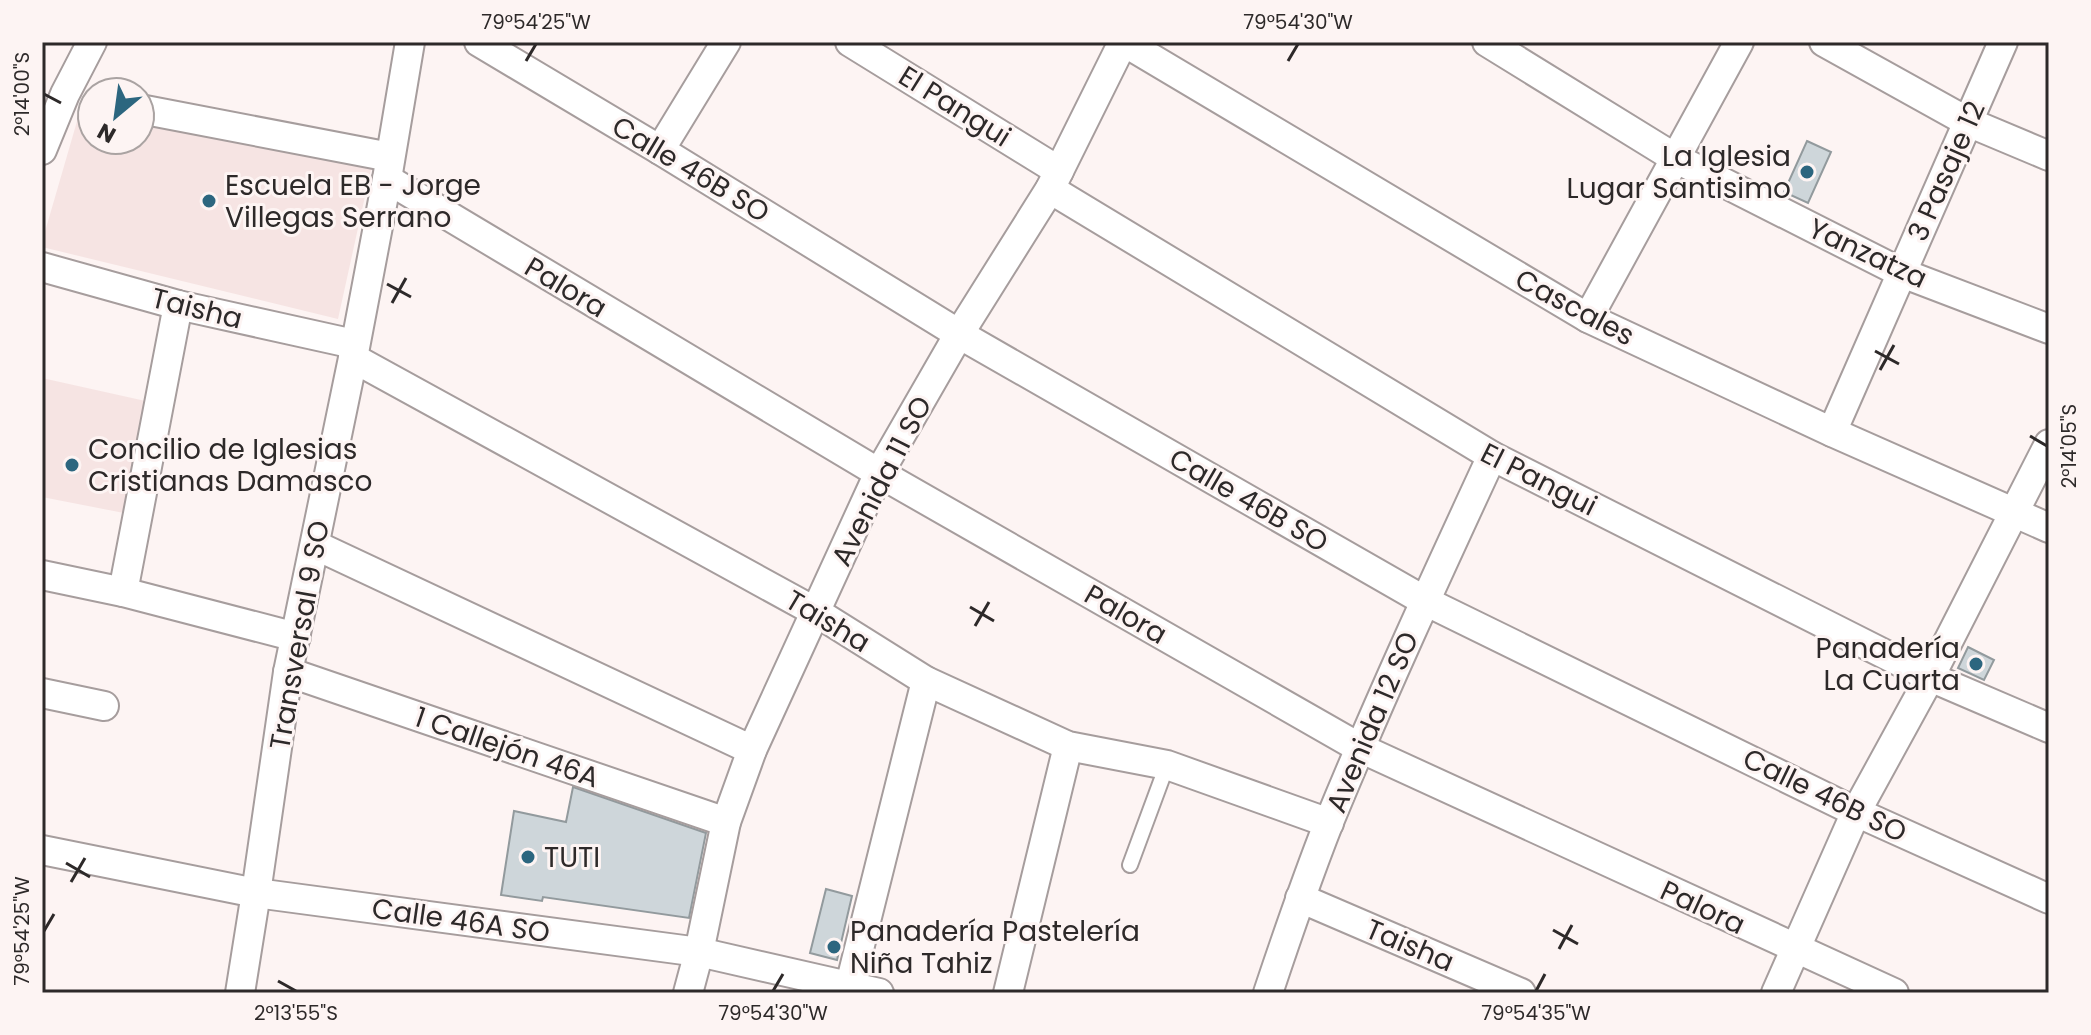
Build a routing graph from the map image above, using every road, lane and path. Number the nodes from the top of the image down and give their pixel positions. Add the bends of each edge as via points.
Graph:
1 (92, 42) edge
2 (410, 42) edge
3 (479, 42) edge
4 (726, 42) edge
5 (850, 42) edge
6 (1124, 42) edge
7 (1487, 42) edge
8 (1739, 42) edge
9 (1824, 42) edge
10 (2003, 42) edge
11 (84, 76) edge
12 (76, 101) edge
13 (156, 113) edge
14 (1968, 122) junction
15 (42, 150) edge
16 (660, 150) junction
17 (2049, 156) edge
18 (1675, 158) junction
19 (388, 168) junction
20 (1054, 180) junction
21 (42, 267) edge
22 (1902, 273) junction
23 (178, 305) junction
24 (1588, 318) junction
25 (2049, 329) edge
26 (959, 334) junction
27 (354, 351) junction
28 (1832, 432) junction
29 (2049, 444) edge
30 (1492, 456) junction
31 (879, 473) junction
32 (2014, 513) junction
33 (2049, 528) edge
34 (315, 545) junction
35 (42, 575) edge
36 (123, 592) junction
37 (1425, 601) junction
38 (816, 612) junction
39 (296, 637) junction
40 (288, 672) junction
41 (1930, 677) junction
42 (926, 681) junction
43 (42, 693) edge
44 (104, 706) dead end
45 (2049, 728) edge
46 (1068, 746) junction
47 (1360, 748) junction
48 (752, 750) junction
49 (1167, 765) junction
50 (1856, 812) junction
51 (726, 822) junction
52 (1329, 823) junction
53 (42, 850) edge
54 (1130, 865) dead end
55 (256, 893) junction
56 (1300, 898) junction
57 (2049, 899) edge
58 (1797, 950) junction
59 (699, 952) junction
60 (849, 989) edge
61 (240, 993) edge
62 (688, 993) edge
63 (879, 993) edge
64 (1008, 993) edge
65 (1268, 993) edge
66 (1521, 993) edge
67 (1776, 993) edge
68 (1894, 993) edge

1 - 11 street
2 - 19 street, Transversal 9 SO
3 - 16 street, Calle 46B SO
4 - 16 street
5 - 20 street, El Pangui
6 - 20 street, Avenida 11 SO
6 - 24 street, Cascales
7 - 18 street, Yanzatza
8 - 18 street
9 - 14 street
10 - 14 street, 3 Pasaje 12
12 - 15 street
13 - 19 street, Palora
14 - 17 street
14 - 22 street, 3 Pasaje 12
16 - 26 street, Calle 46B SO
18 - 22 street, Yanzatza
18 - 24 street
19 - 27 street, Transversal 9 SO
19 - 31 street, Palora
20 - 26 street, Avenida 11 SO
20 - 30 street, El Pangui
21 - 23 street, Taisha
22 - 25 street, Yanzatza
22 - 28 street, 3 Pasaje 12
23 - 27 street, Taisha
23 - 36 street
24 - 28 street, Cascales
26 - 31 street, Avenida 11 SO
26 - 37 street, Calle 46B SO
27 - 34 street, Transversal 9 SO
27 - 38 street, Taisha
28 - 32 street, Cascales
29 - 32 street
30 - 37 street, Avenida 12 SO
30 - 41 street, El Pangui
31 - 38 street, Avenida 11 SO
31 - 47 street, Palora
32 - 33 street, Cascales
32 - 41 street
34 - 39 street, Transversal 9 SO
34 - 48 street
35 - 36 street
36 - 39 street
37 - 47 street, Avenida 12 SO
37 - 50 street, Calle 46B SO
38 - 42 street, Taisha
38 - 48 street, Avenida 11 SO
39 - 40 street, Transversal 9 SO
40 - 51 street, 1 Callejón 46A
40 - 55 street, Transversal 9 SO
41 - 45 street, El Pangui
41 - 50 street
42 - 46 street, Taisha
42 - 60 street
43 - 44 street
46 - 49 street, Taisha
46 - 64 street
47 - 52 street, Avenida 12 SO
47 - 58 street, Palora
48 - 51 street, Avenida 11 SO
49 - 52 street, Taisha
49 - 54 lane
50 - 57 street, Calle 46B SO
50 - 58 street
51 - 59 street, Avenida 11 SO
52 - 56 street, Avenida 12 SO
53 - 55 street, Calle 46A SO
55 - 59 street, Calle 46A SO
55 - 61 street, Transversal 9 SO
56 - 65 street, Avenida 12 SO
56 - 66 street, Taisha
58 - 67 street
58 - 68 street, Palora
59 - 60 street, Calle 46A SO
59 - 62 street, Avenida 11 SO
60 - 63 street, Calle 46A SO

